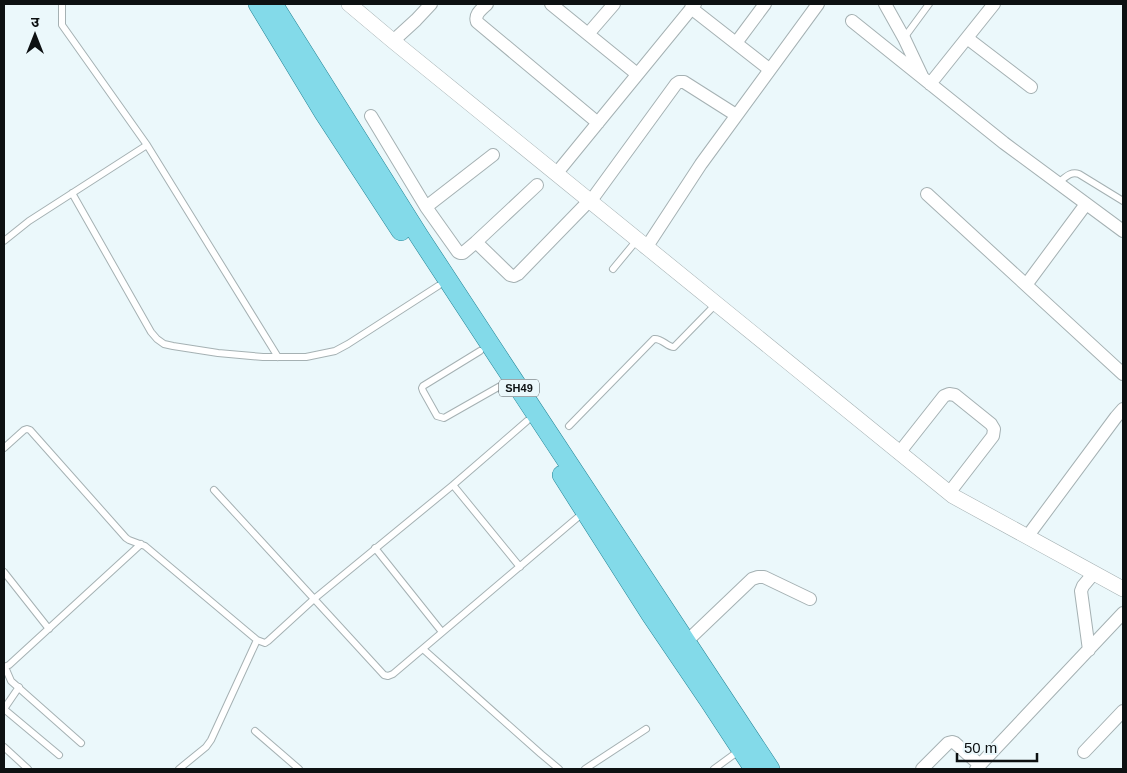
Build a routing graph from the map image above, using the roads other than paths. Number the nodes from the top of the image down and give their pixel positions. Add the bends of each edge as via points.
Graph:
1 (62, 4) edge
2 (258, 4) edge
3 (273, 4) edge
4 (349, 4) edge
5 (431, 4) edge
6 (487, 4) edge
7 (551, 4) edge
8 (614, 4) edge
9 (766, 4) edge
10 (818, 4) edge
11 (884, 4) edge
12 (929, 4) edge
13 (994, 4) edge
14 (693, 6) edge
15 (852, 22) dead end
16 (588, 34) junction
17 (904, 38) junction
18 (967, 38) junction
19 (393, 41) junction
20 (736, 43) junction
21 (769, 69) junction
22 (637, 74) junction
23 (927, 81) junction
24 (1032, 87) dead end
25 (736, 115) junction
26 (371, 116) dead end
27 (598, 123) junction
28 (147, 145) junction
29 (493, 155) dead end
30 (396, 160) junction
31 (380, 174) junction
32 (556, 174) junction
33 (1058, 183) junction
34 (537, 185) dead end
35 (72, 193) junction
36 (927, 194) dead end
37 (590, 201) junction
38 (1123, 201) edge
39 (1086, 204) junction
40 (426, 207) junction
41 (1123, 231) edge
42 (4, 241) edge
43 (476, 242) junction
44 (642, 244) junction
45 (613, 268) dead end
46 (1026, 285) junction
47 (438, 286) junction
48 (716, 304) junction
49 (480, 351) junction
50 (278, 357) junction
51 (1123, 374) edge
52 (502, 385) junction
53 (1123, 409) edge
54 (527, 421) junction
55 (569, 426) dead end
56 (4, 448) edge
57 (899, 453) junction
58 (453, 484) junction
59 (214, 490) dead end
60 (949, 493) junction
61 (585, 512) junction
62 (1027, 536) junction
63 (142, 544) junction
64 (375, 548) junction
65 (520, 567) junction
66 (4, 572) edge
67 (1094, 573) junction
68 (1123, 589) edge
69 (314, 599) junction
70 (810, 599) dead end
71 (1123, 613) edge
72 (49, 629) junction
73 (442, 632) junction
74 (257, 640) junction
75 (686, 642) junction
76 (423, 649) junction
77 (1089, 650) junction
78 (4, 667) edge
79 (18, 687) junction
80 (4, 709) edge
81 (1123, 711) edge
82 (646, 729) dead end
83 (255, 730) dead end
84 (81, 743) dead end
85 (4, 747) edge
86 (741, 749) junction
87 (1084, 752) dead end
88 (59, 755) dead end
89 (978, 767) edge
90 (28, 769) edge
91 (179, 769) edge
92 (300, 769) edge
93 (559, 769) edge
94 (584, 769) edge
95 (715, 769) edge
96 (754, 769) edge
97 (770, 769) edge
98 (922, 769) edge

1 - 28 lane via 62,25
2 - 47 main road, SH49 via 324,113
3 - 31 main road, SH49
4 - 19 street
5 - 19 street
6 - 27 street via 476,15 477,22
7 - 16 street
8 - 16 street
9 - 20 street
10 - 21 street
11 - 17 street
12 - 17 lane
13 - 18 street
14 - 20 street
14 - 22 street
15 - 23 street
16 - 22 street
17 - 23 street
18 - 23 street
18 - 24 street
19 - 32 street
20 - 21 street
21 - 25 street
22 - 27 street
23 - 33 street
25 - 37 street via 684,82 679,82
25 - 44 street
26 - 30 street
27 - 32 street
28 - 35 lane
28 - 50 lane
29 - 40 street
30 - 31 street
30 - 40 street
31 - 75 main road, SH49
32 - 37 street
33 - 38 lane via 1074,172
33 - 39 street
34 - 43 street
35 - 42 lane
35 - 50 lane via 157,339 164,344 218,353
36 - 46 street
37 - 43 street via 514,276 510,276
37 - 44 street
39 - 41 street
39 - 46 street
40 - 43 street via 458,252
44 - 45 lane
44 - 48 street
46 - 51 street
47 - 49 main road, SH49
47 - 50 lane via 335,351 306,358
48 - 55 lane via 674,347 654,339
48 - 57 street
49 - 52 main road, SH49
49 - 52 lane via 423,386 437,416 444,418
52 - 54 main road, SH49
53 - 62 street
54 - 58 lane
54 - 61 main road, SH49
56 - 63 lane via 24,430 30,430 126,538
57 - 60 street
57 - 60 street via 944,396 949,394 955,395 992,424 993,436
58 - 64 lane
58 - 65 lane
59 - 69 lane
60 - 62 street
61 - 65 lane
61 - 86 main road, SH49
62 - 67 street
63 - 72 lane
63 - 74 lane
64 - 69 lane
64 - 73 lane
65 - 73 lane
66 - 72 lane
67 - 68 street
67 - 77 street via 1081,591
69 - 74 lane via 268,641
69 - 76 lane via 384,675 393,674
70 - 75 street via 758,577
71 - 77 street
72 - 78 lane
73 - 76 lane
74 - 91 lane via 211,740
75 - 97 main road, SH49
76 - 93 lane
77 - 89 street
78 - 79 lane
79 - 80 lane
79 - 84 lane
80 - 88 lane
81 - 87 street
82 - 94 lane
83 - 92 lane
85 - 90 lane
86 - 95 lane
86 - 96 main road, SH49
89 - 98 street via 952,742

